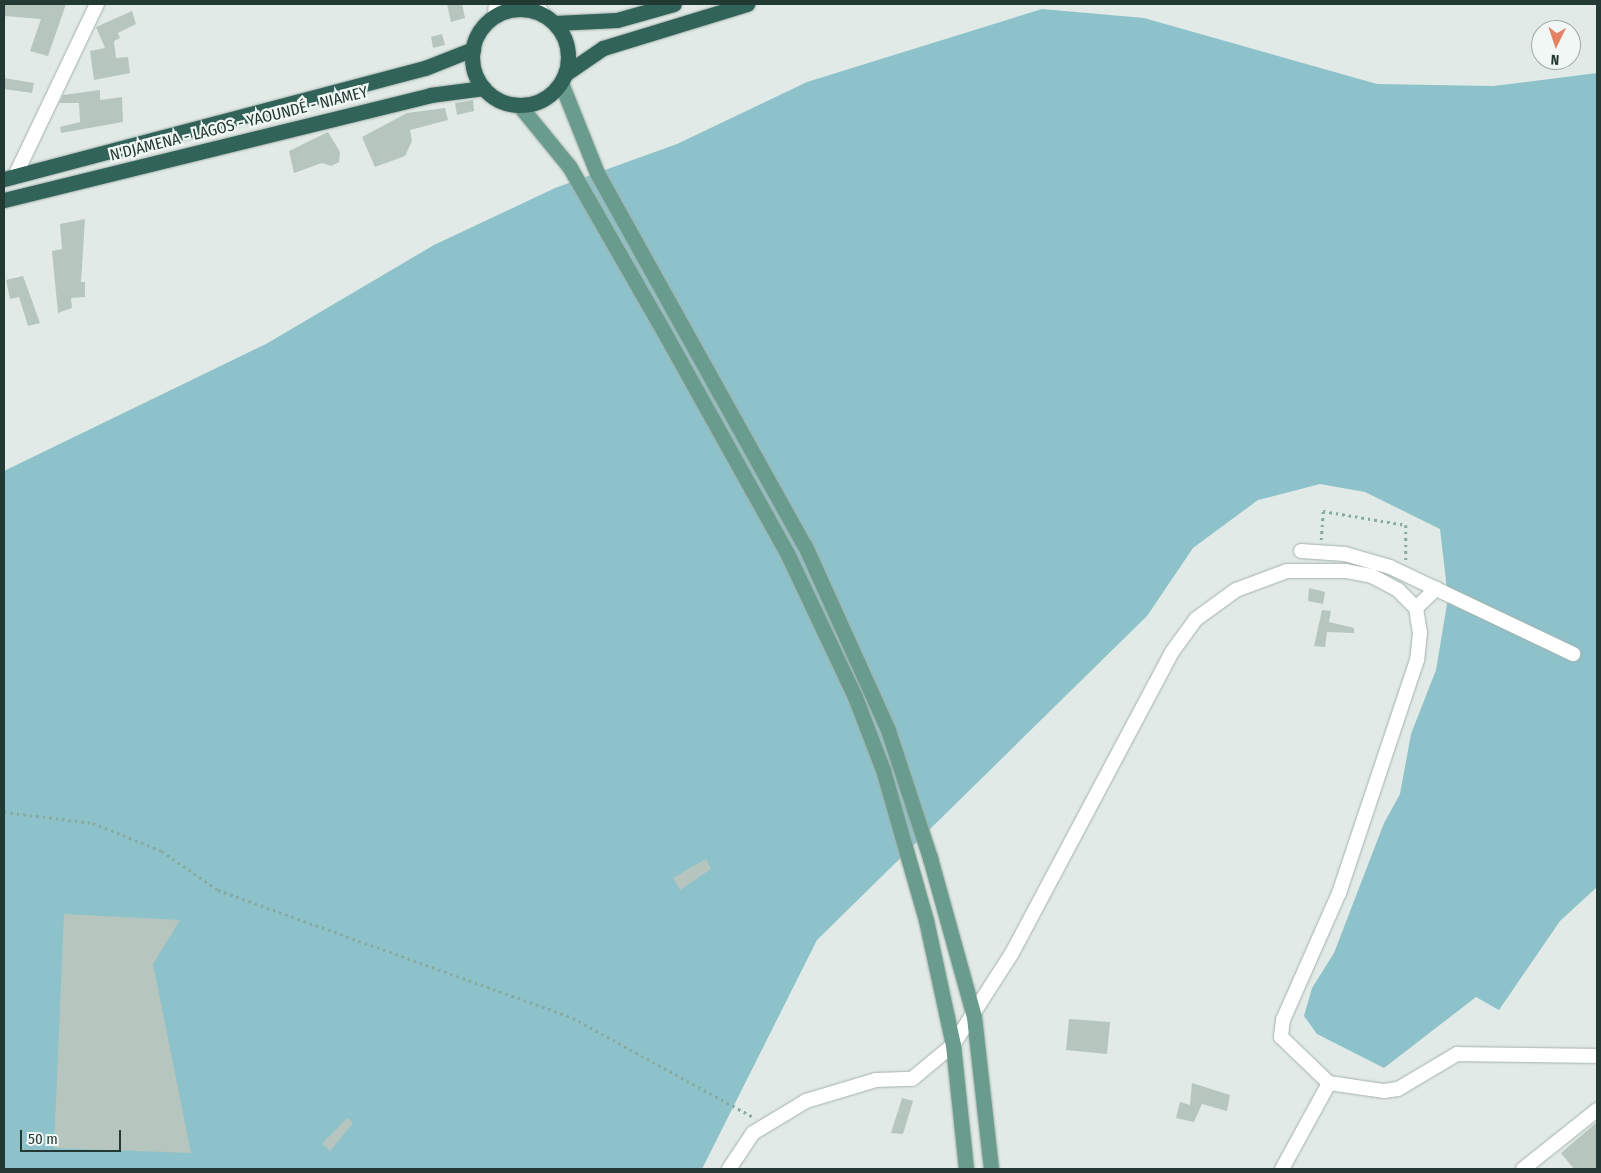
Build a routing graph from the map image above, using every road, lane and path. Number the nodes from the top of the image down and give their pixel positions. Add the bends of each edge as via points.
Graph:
1 (96, 4) edge
2 (674, 4) edge
3 (747, 4) edge
4 (495, 10) edge
5 (545, 14) edge
6 (473, 49) junction
7 (563, 78) junction
8 (484, 88) junction
9 (518, 105) junction
10 (9, 178) edge
11 (4, 200) edge
12 (1301, 551) dead end
13 (1320, 553) junction
14 (1407, 575) junction
15 (1436, 588) junction
16 (1416, 608) junction
17 (1573, 654) dead end
18 (4, 812) edge
19 (974, 1017) junction
20 (953, 1045) junction
21 (1597, 1056) edge
22 (1328, 1083) junction
23 (1597, 1110) edge
24 (766, 1126) junction
25 (729, 1169) edge
26 (966, 1169) edge
27 (991, 1169) edge
28 (1282, 1169) edge
29 (1523, 1169) edge

1 - 10 street
2 - 5 highway via 617,20
3 - 7 highway via 603,48
4 - 5 highway
4 - 6 highway via 480,31
5 - 7 highway via 566,45
6 - 8 highway via 474,70
6 - 10 highway, N'DJAMENA - LAGOS - YAOUNDÉ - NIAMEY via 425,68
7 - 9 highway via 547,97
7 - 19 main road via 597,173 805,546 863,667 911,793
8 - 9 highway via 499,100
8 - 11 highway, N'DJAMENA - LAGOS - YAOUNDÉ - NIAMEY via 430,95
9 - 20 main road via 577,180 823,625 865,724 906,844
12 - 13 street
13 - 14 street via 1345,554
13 - 14 path via 1323,511 1406,525
14 - 15 street
15 - 16 street
15 - 17 street
16 - 19 street via 1398,590 1372,576 1346,571 1287,571 1236,590 1196,619 1172,652 1086,818
16 - 22 street via 1417,660 1339,893 1283,1020 1281,1038
18 - 24 path via 92,823 162,851 218,890 573,1018
19 - 20 street
19 - 27 main road
20 - 24 street via 912,1079 876,1080 806,1101
20 - 26 main road
21 - 22 street via 1456,1054 1391,1091
22 - 28 street
23 - 29 street
24 - 25 street via 753,1134

